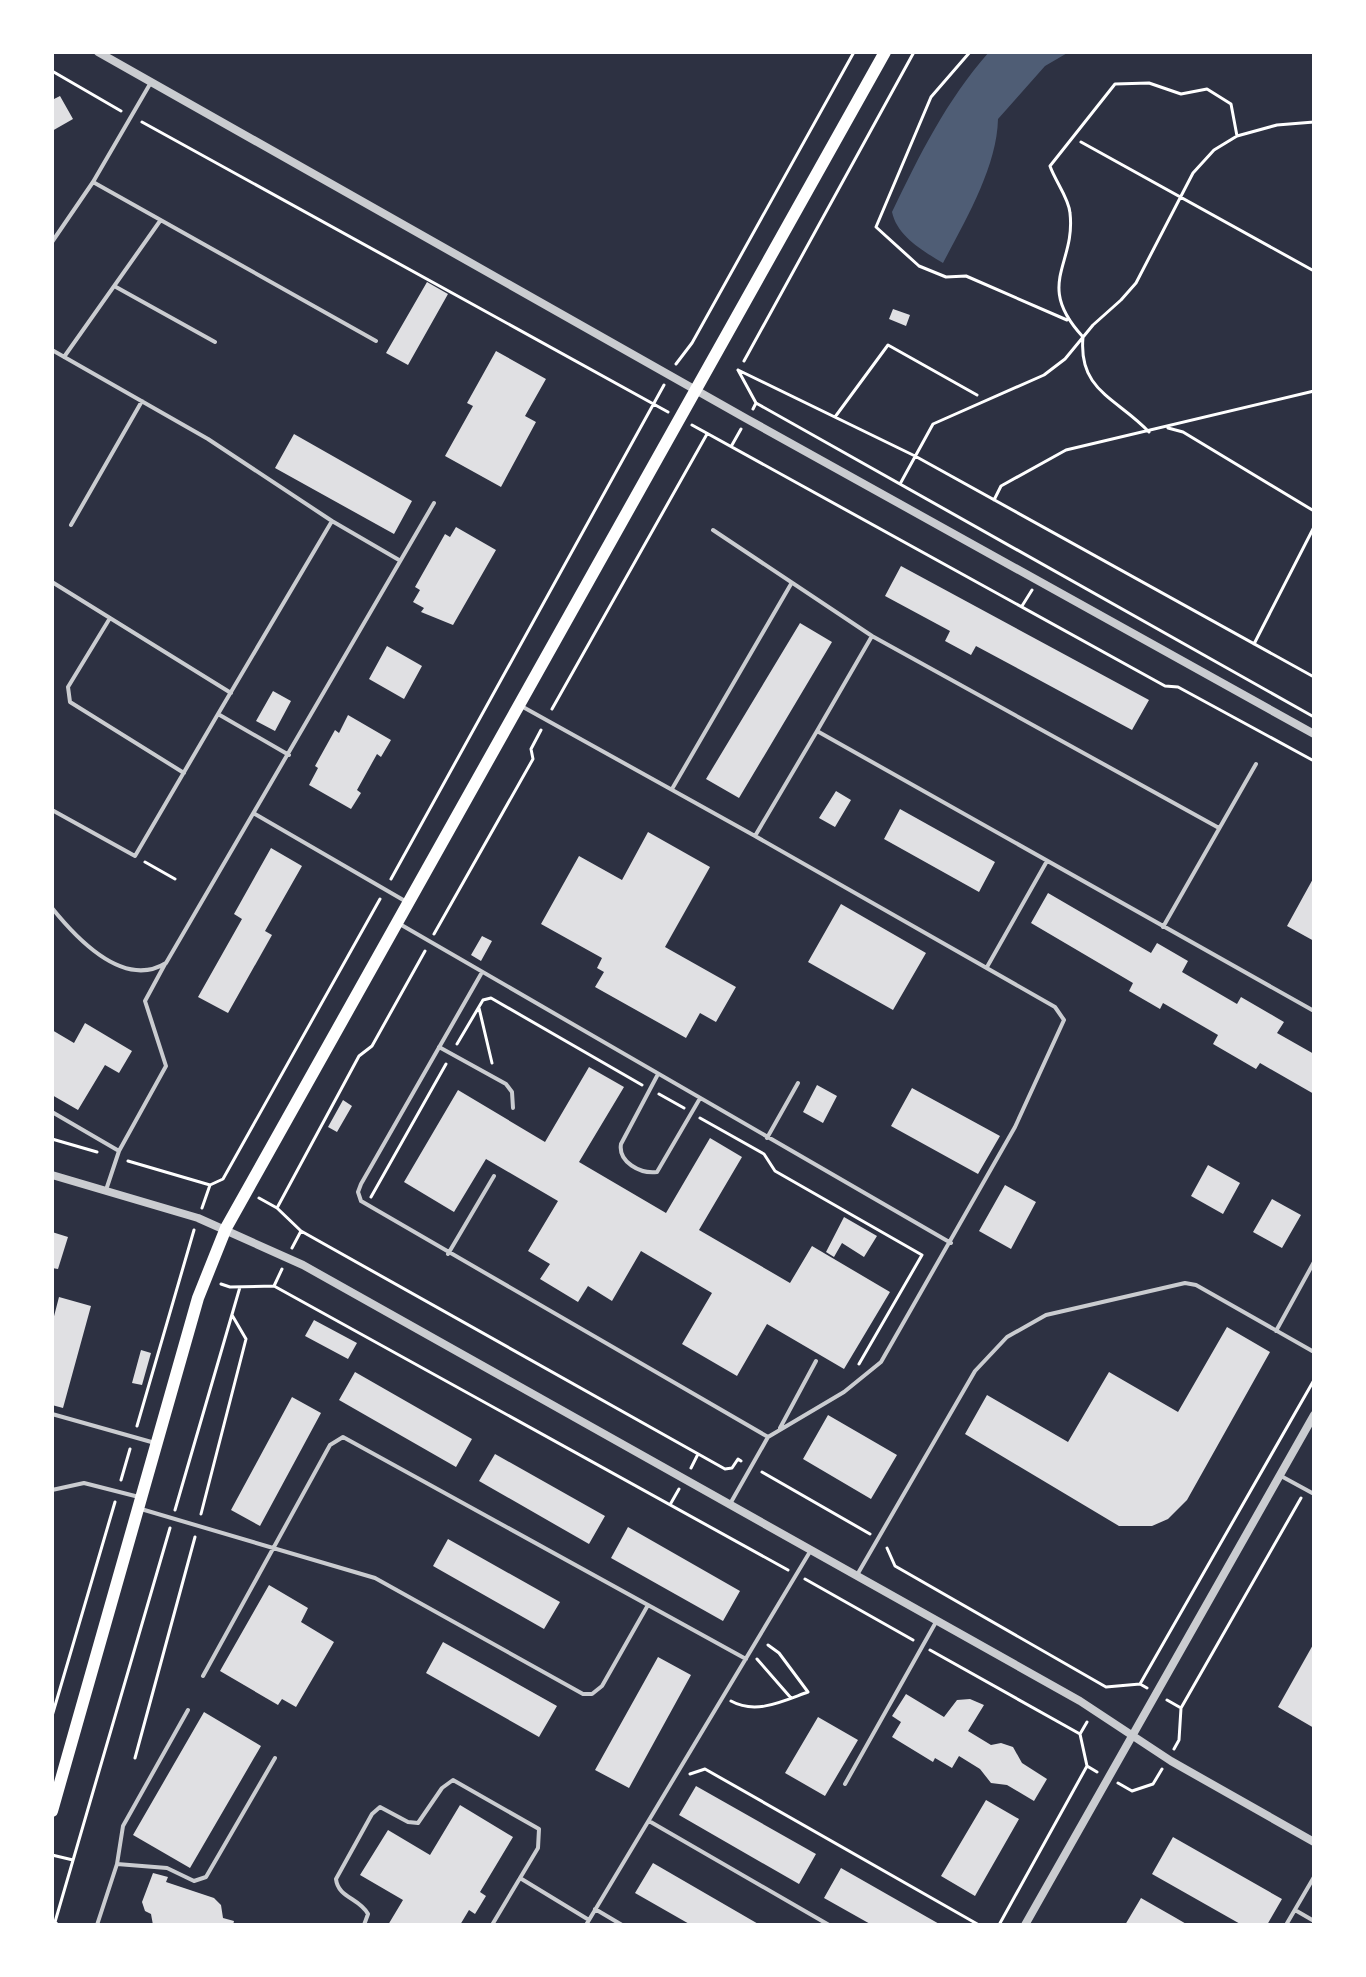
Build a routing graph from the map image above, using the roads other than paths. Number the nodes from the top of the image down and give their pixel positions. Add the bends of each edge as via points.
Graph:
1 (98, 52) edge
2 (885, 52) edge
3 (151, 82) junction
4 (93, 182) junction
5 (160, 221) junction
6 (52, 242) edge
7 (116, 287) junction
8 (376, 341) dead end
9 (215, 342) dead end
10 (52, 350) edge
11 (64, 357) junction
12 (696, 389) junction
13 (142, 401) junction
14 (434, 503) dead end
15 (332, 521) junction
16 (71, 525) dead end
17 (713, 530) dead end
18 (400, 560) junction
19 (52, 582) edge
20 (791, 584) junction
21 (110, 618) junction
22 (872, 636) junction
23 (231, 693) junction
24 (519, 705) junction
25 (218, 714) junction
26 (817, 731) junction
27 (1314, 734) edge
28 (289, 755) junction
29 (1256, 764) dead end
30 (184, 773) junction
31 (672, 789) junction
32 (52, 810) edge
33 (255, 814) junction
34 (1219, 828) junction
35 (755, 836) junction
36 (1047, 861) junction
37 (407, 902) junction
38 (52, 908) edge
39 (395, 922) junction
40 (1163, 927) junction
41 (166, 963) junction
42 (986, 968) junction
43 (481, 974) junction
44 (1314, 1011) edge
45 (439, 1047) junction
46 (658, 1076) junction
47 (798, 1083) dead end
48 (699, 1100) junction
49 (513, 1108) dead end
50 (52, 1112) edge
51 (767, 1138) junction
52 (119, 1151) junction
53 (52, 1175) edge
54 (494, 1176) dead end
55 (106, 1190) junction
56 (226, 1228) junction
57 (952, 1243) junction
58 (448, 1254) junction
59 (1314, 1262) edge
60 (1276, 1331) junction
61 (1314, 1352) edge
62 (816, 1361) dead end
63 (52, 1414) edge
64 (1314, 1415) edge
65 (779, 1430) junction
66 (768, 1437) junction
67 (157, 1443) junction
68 (1280, 1475) junction
69 (52, 1490) edge
70 (1314, 1494) edge
71 (140, 1503) junction
72 (730, 1504) junction
73 (274, 1548) junction
74 (811, 1550) junction
75 (857, 1576) junction
76 (648, 1605) junction
77 (937, 1621) junction
78 (746, 1659) junction
79 (203, 1676) dead end
80 (188, 1710) dead end
81 (1132, 1734) junction
82 (275, 1758) dead end
83 (845, 1784) dead end
84 (52, 1811) edge
85 (649, 1821) junction
86 (1314, 1842) edge
87 (117, 1864) junction
88 (1314, 1877) edge
89 (520, 1878) junction
90 (595, 1909) junction
91 (1295, 1910) junction
92 (1314, 1921) edge
93 (587, 1922) edge
94 (97, 1925) edge
95 (364, 1925) edge
96 (492, 1925) edge
97 (622, 1925) edge
98 (829, 1925) edge
99 (1025, 1925) edge
100 (1286, 1925) edge

1 - 3 street
2 - 12 main road
3 - 4 lane
3 - 12 street
4 - 5 lane
4 - 6 lane
5 - 7 lane
5 - 8 lane
7 - 9 lane
7 - 11 lane
10 - 11 lane
11 - 13 lane
12 - 24 main road
12 - 27 street
13 - 15 lane
13 - 16 lane
14 - 18 lane
15 - 18 lane
15 - 23 lane
17 - 20 lane
18 - 28 lane
19 - 21 lane
20 - 22 lane
20 - 31 lane
21 - 23 lane
21 - 30 lane via 68,687 70,702
22 - 26 lane
22 - 34 lane
23 - 25 lane
24 - 31 lane
24 - 37 main road
25 - 28 lane
25 - 30 lane
26 - 35 lane
26 - 36 lane
28 - 33 lane
29 - 34 lane
30 - 32 lane via 135,856
31 - 35 lane
33 - 37 lane
33 - 41 lane
34 - 40 lane
35 - 42 lane
36 - 40 lane
36 - 42 lane
37 - 39 main road
38 - 41 lane via 83,943 124,968 153,971
39 - 43 lane
39 - 56 main road
40 - 44 lane
41 - 52 lane via 145,1001 166,1066
42 - 57 lane via 1055,1007 1064,1020 1015,1127
43 - 45 lane
43 - 46 lane
45 - 49 lane via 506,1084
45 - 58 lane via 358,1192 365,1207
46 - 48 lane
46 - 48 lane via 621,1144 621,1156 644,1172 657,1172
47 - 51 lane
48 - 51 lane
50 - 52 lane
51 - 57 lane
52 - 55 lane
53 - 55 street
54 - 58 lane
55 - 56 street
56 - 67 main road via 205,1278
56 - 72 street via 303,1265
57 - 65 lane via 881,1362 844,1392
58 - 66 lane
59 - 60 lane
60 - 61 lane
60 - 75 lane via 1185,1283 1046,1315 1024,1326 975,1371
62 - 65 lane
63 - 67 lane
64 - 68 street
65 - 66 lane
66 - 72 lane
67 - 71 main road
68 - 70 lane
68 - 81 street
69 - 71 lane via 84,1483
71 - 73 lane via 172,1518
71 - 84 main road
72 - 74 street
73 - 76 lane via 387,1583 583,1694 602,1686
73 - 76 lane via 330,1445 343,1437
73 - 79 lane
74 - 75 street
74 - 78 lane
75 - 77 street
76 - 78 lane
77 - 81 street
77 - 83 lane
78 - 85 lane
80 - 87 lane via 123,1826
81 - 86 street
81 - 99 street
82 - 87 lane via 206,1877 194,1881 157,1865
85 - 90 lane
85 - 98 lane
87 - 94 lane
88 - 91 lane
89 - 93 lane
89 - 95 lane via 538,1848 539,1829 453,1780 418,1823 380,1807 372,1814 336,1879 342,1892 365,1908
89 - 96 lane
90 - 93 lane
90 - 97 lane
91 - 92 lane
91 - 100 lane

